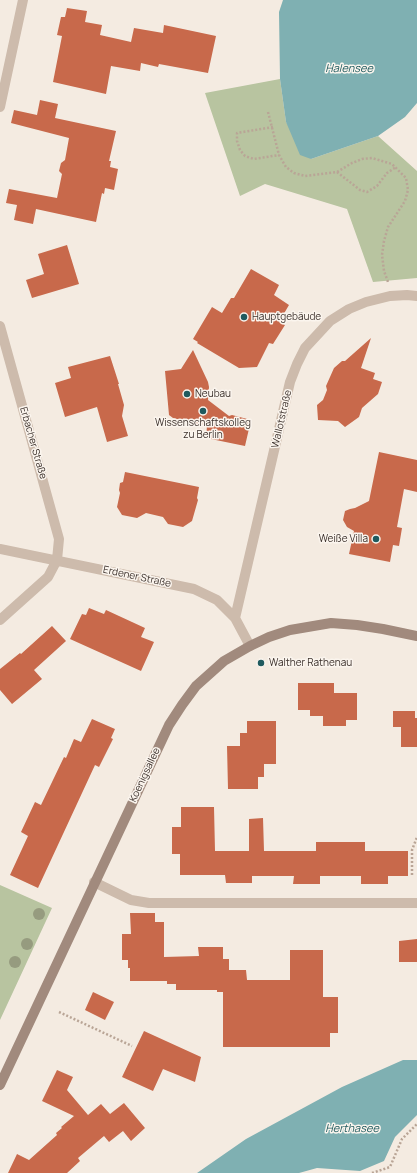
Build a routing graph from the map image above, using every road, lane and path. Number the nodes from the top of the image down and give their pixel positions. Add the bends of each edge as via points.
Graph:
1 (23, 0) edge
2 (0, 107) edge
3 (268, 112) dead end
4 (273, 127) junction
5 (279, 155) junction
6 (396, 167) junction
7 (337, 172) junction
8 (390, 296) junction
9 (417, 296) edge
10 (0, 326) edge
11 (0, 549) edge
12 (57, 560) junction
13 (235, 618) junction
14 (0, 620) edge
15 (417, 636) edge
16 (250, 646) junction
17 (417, 836) edge
18 (412, 875) dead end
19 (94, 882) junction
20 (417, 903) edge
21 (59, 1012) dead end
22 (132, 1046) dead end
23 (0, 1085) edge
24 (417, 1124) edge
25 (372, 1173) edge

1 - 2 street
3 - 4 path
4 - 5 path
4 - 5 path via 237,133 238,141 240,150 254,159
5 - 7 path via 286,167 294,173 305,176
6 - 7 path via 372,158 362,159
6 - 7 path via 367,192 360,190
6 - 8 path via 406,178 408,190 388,227 384,241 382,255
8 - 9 street, Wallotstraße
8 - 13 street, Wallotstraße via 349,309 330,321 305,348 296,364
10 - 12 street, Erbacher Straße via 56,523 59,539
11 - 12 street, Erdener Straße
12 - 13 street, Erdener Straße via 194,589 217,600
12 - 14 street via 48,577
13 - 16 street, Erdener Straße
15 - 16 main road, Koenigsallee via 357,625 331,624 290,630
16 - 19 main road, Koenigsallee via 224,661 196,686 182,705 169,725
17 - 18 path via 412,850
19 - 20 street via 131,900 149,903
19 - 23 main road, Koenigsallee
21 - 22 path
24 - 25 path via 402,1139 390,1166

